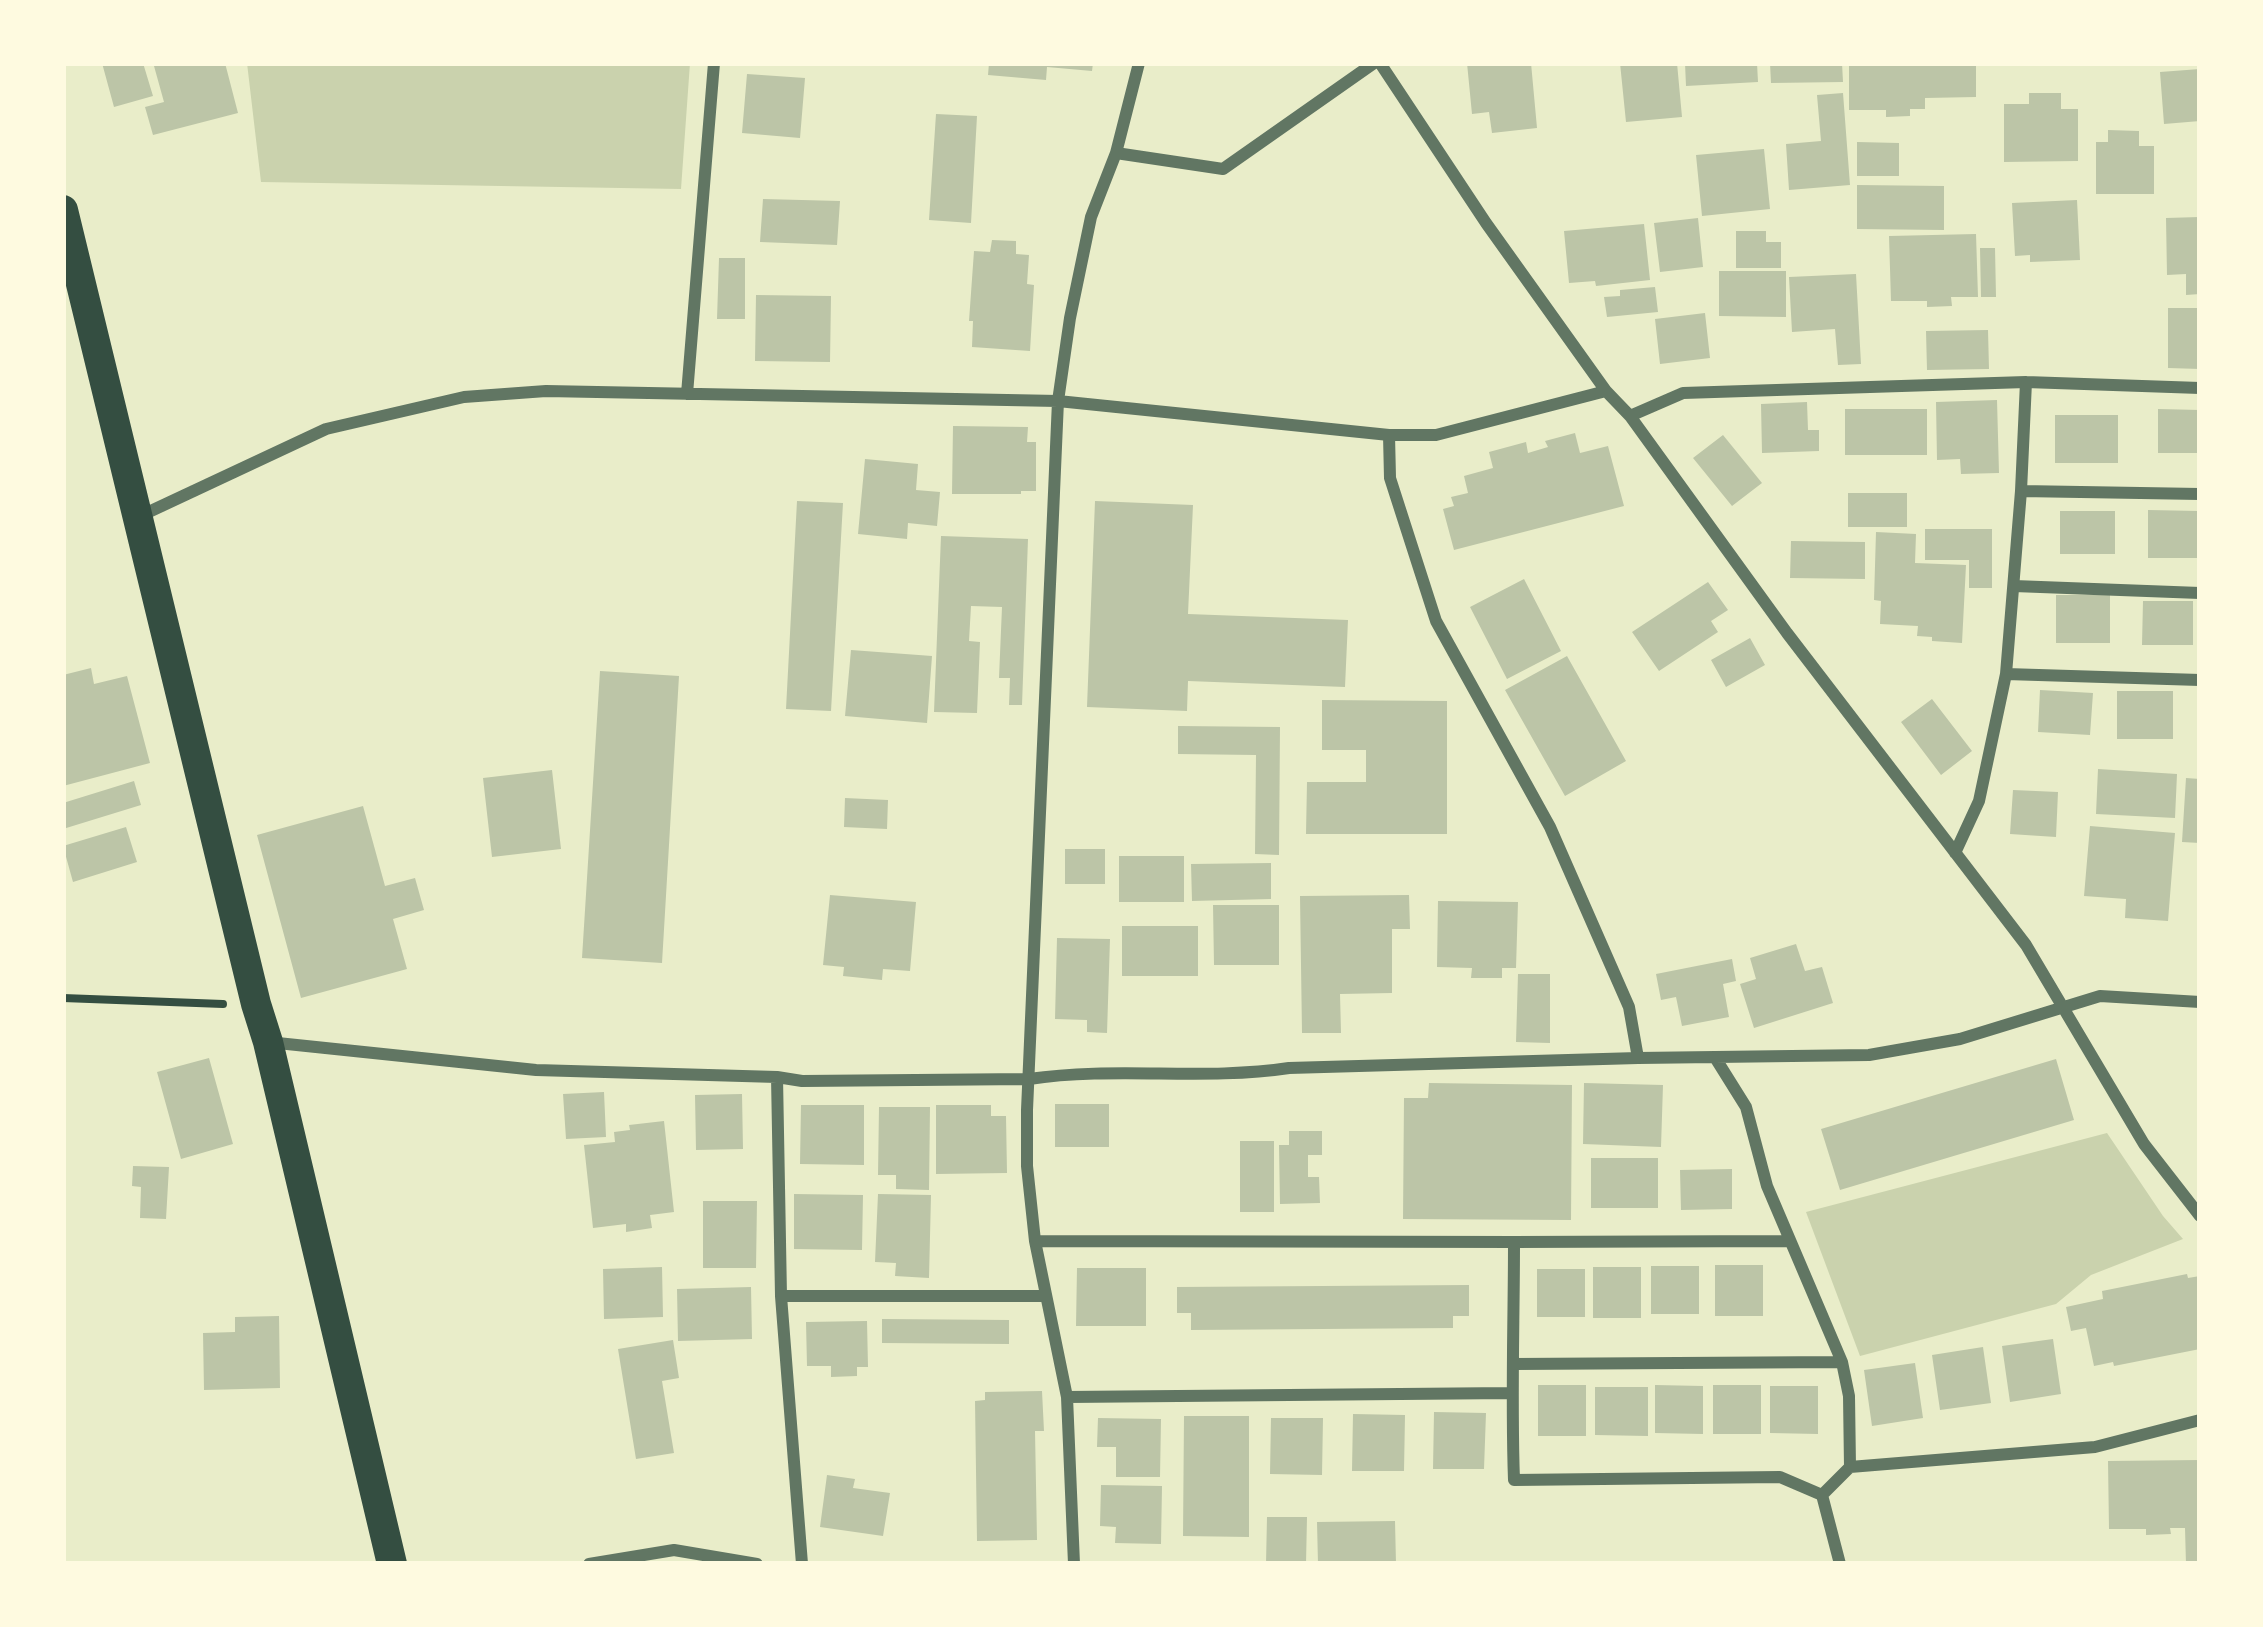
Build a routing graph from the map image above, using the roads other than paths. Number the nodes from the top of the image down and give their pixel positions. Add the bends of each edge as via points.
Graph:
1 (714, 63) edge
2 (1139, 63) edge
3 (1377, 63) edge
4 (1115, 152) junction
5 (63, 210) edge
6 (2026, 382) junction
7 (2200, 388) edge
8 (1606, 392) junction
9 (687, 394) junction
10 (1058, 401) junction
11 (1630, 416) junction
12 (1389, 435) junction
13 (2021, 491) junction
14 (2200, 494) edge
15 (137, 518) junction
16 (2014, 586) junction
17 (2200, 593) edge
18 (2006, 674) junction
19 (2200, 680) edge
20 (1955, 854) junction
21 (2200, 1002) edge
22 (2061, 1006) junction
23 (268, 1042) junction
24 (1638, 1058) junction
25 (1716, 1059) junction
26 (778, 1077) junction
27 (1030, 1078) junction
28 (2200, 1216) edge
29 (1035, 1241) junction
30 (1790, 1241) junction
31 (1514, 1242) junction
32 (1045, 1295) junction
33 (782, 1296) junction
34 (1842, 1362) junction
35 (1514, 1364) junction
36 (1511, 1393) junction
37 (1067, 1397) junction
38 (2200, 1420) edge
39 (1850, 1467) junction
40 (1822, 1495) junction
41 (392, 1564) edge
42 (589, 1564) edge
43 (758, 1564) edge
44 (802, 1564) edge
45 (1074, 1564) edge
46 (1840, 1564) edge

1 - 9 street
2 - 4 street
3 - 4 street via 1223,169
3 - 8 street
4 - 10 street via 1091,217
5 - 15 highway
6 - 7 street
6 - 11 street via 1683,394
6 - 13 street
8 - 11 street
8 - 12 street via 1436,435
9 - 10 street
9 - 15 street via 464,397 326,429
10 - 12 street
10 - 27 street
11 - 20 street
12 - 24 street via 1390,478 1436,621 1550,826 1629,1007
13 - 14 street
13 - 16 street
15 - 23 highway
16 - 17 street
16 - 18 street
18 - 19 street
18 - 20 street via 1979,801
20 - 22 street via 2026,945
21 - 22 street via 2100,995
22 - 25 street via 1960,1040 1869,1055
22 - 28 street via 2144,1144
23 - 26 street via 536,1070
23 - 41 highway
24 - 25 street
24 - 27 street
25 - 30 street via 1746,1107
26 - 27 street
26 - 33 street
27 - 29 street
29 - 31 street
29 - 32 street
30 - 31 street
30 - 34 street
31 - 35 street
32 - 33 street
32 - 37 street
33 - 44 street
34 - 35 street
34 - 39 street
35 - 36 street
36 - 37 street
36 - 40 street via 1514,1480 1780,1478
37 - 45 street
38 - 39 street via 2095,1447
39 - 40 street
40 - 46 street
42 - 43 street via 674,1550

